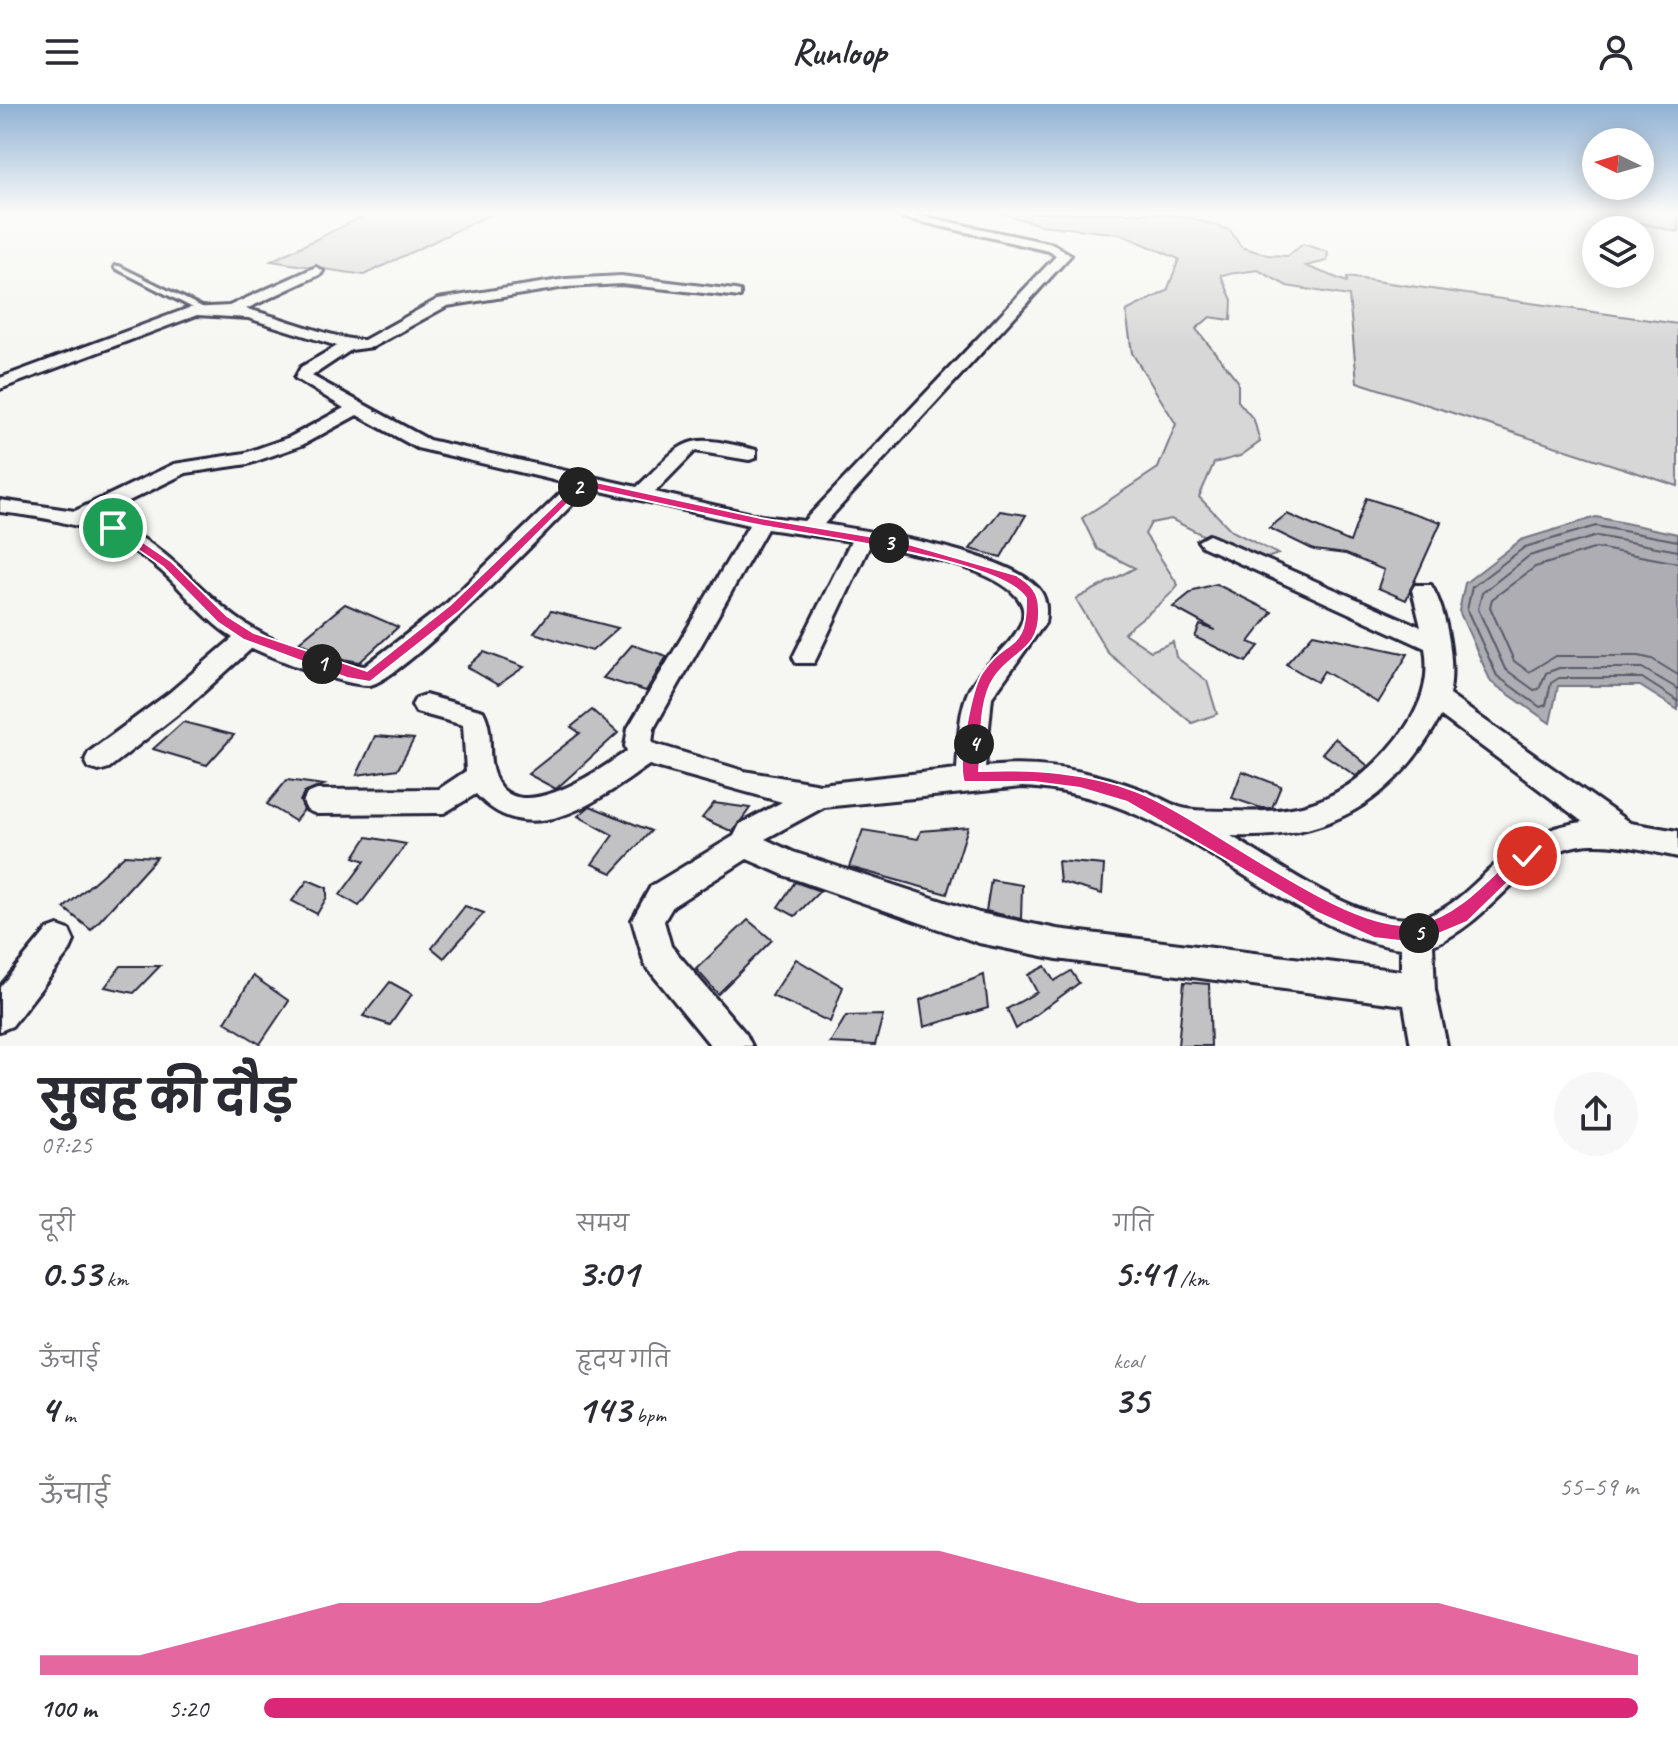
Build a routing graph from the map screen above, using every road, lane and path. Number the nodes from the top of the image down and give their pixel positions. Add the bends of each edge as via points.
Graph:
1 (1062, 257) edge
2 (117, 267) dead end
3 (316, 271) dead end
4 (735, 294) dead end
5 (202, 309) junction
6 (228, 312) junction
7 (347, 346) junction
8 (0, 384) edge
9 (356, 408) junction
10 (749, 454) dead end
11 (582, 483) junction
12 (640, 495) junction
13 (0, 506) edge
14 (80, 517) junction
15 (761, 522) junction
16 (810, 527) junction
17 (863, 538) junction
18 (1209, 541) dead end
19 (1423, 590) dead end
20 (249, 637) junction
21 (1436, 643) junction
22 (805, 657) dead end
23 (1436, 699) junction
24 (425, 705) dead end
25 (645, 753) junction
26 (99, 760) dead end
27 (481, 775) junction
28 (970, 777) junction
29 (821, 795) junction
30 (317, 802) dead end
31 (1175, 819) junction
32 (1625, 836) junction
33 (747, 843) junction
34 (1678, 844) edge
35 (1417, 934) junction
36 (58, 941) dead end
37 (1418, 990) junction
38 (0, 1014) edge
39 (734, 1046) edge
40 (1429, 1046) edge

1 - 16 street
2 - 5 lane
3 - 6 street
4 - 7 street via 621,280 553,284 443,302 368,344
5 - 6 street
5 - 8 street
6 - 7 street via 304,327
7 - 9 street via 301,374
9 - 11 street via 423,444
9 - 14 street via 296,441 248,458 181,468
10 - 12 street via 690,446
11 - 12 street
11 - 20 street via 455,608 370,676
12 - 15 street
13 - 14 street
14 - 20 street via 135,540
15 - 16 street
15 - 25 street via 641,728 638,746
16 - 17 street
17 - 22 street
17 - 28 street via 983,567 1012,578 1032,597 1033,626 1023,644 988,675 979,698
18 - 21 street
19 - 21 street
20 - 26 street
21 - 23 street
23 - 31 street via 1385,774 1349,802 1313,819 1249,825
23 - 32 street
24 - 27 street via 474,718
25 - 27 street via 592,789 539,810 501,801
25 - 29 street
27 - 30 street via 444,801
28 - 29 street
28 - 31 street via 1080,782 1132,797
29 - 33 street via 750,833
31 - 35 street via 1325,907 1374,930
32 - 34 street
32 - 35 street via 1554,839 1460,916
33 - 37 street via 786,863 979,928 1057,944
33 - 39 street via 662,896 648,920 657,954
35 - 37 street
36 - 38 street
37 - 40 street

